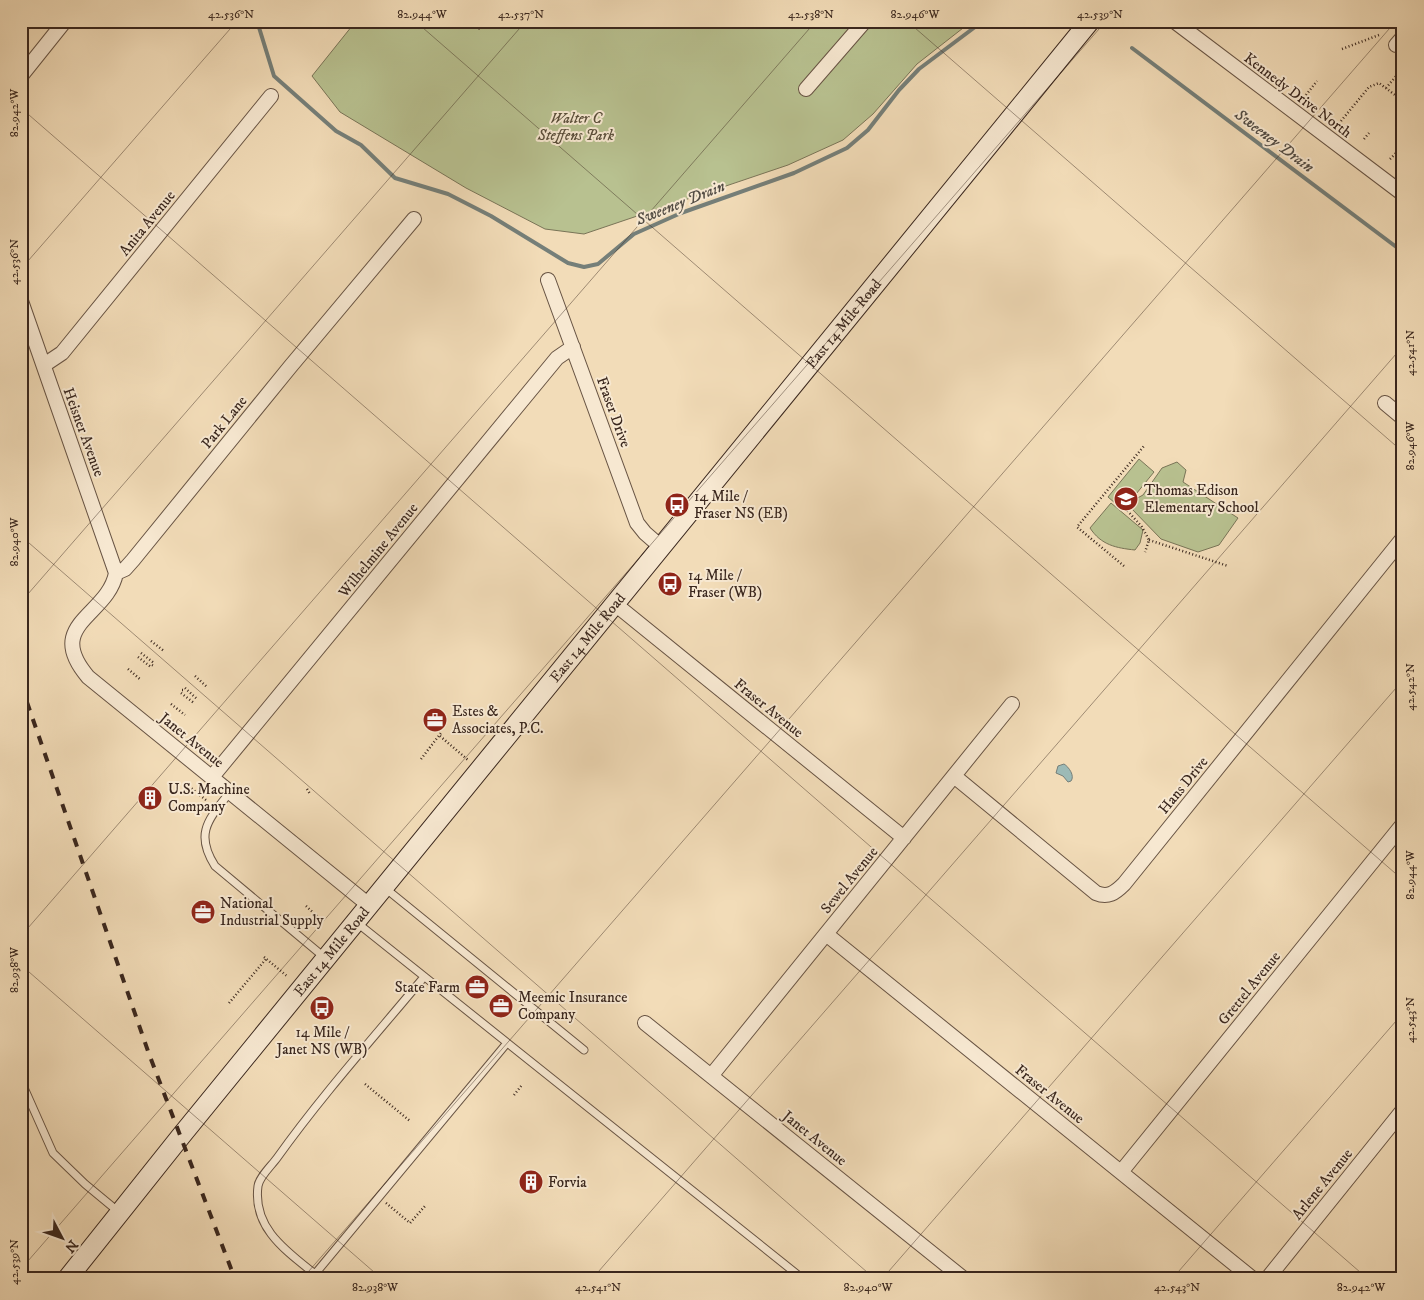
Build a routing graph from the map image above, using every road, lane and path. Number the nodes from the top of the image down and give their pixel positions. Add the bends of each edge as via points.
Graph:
1 (66, 21) edge
2 (865, 21) edge
3 (1090, 21) edge
4 (1174, 21) edge
5 (1379, 35) dead end
6 (1342, 49) dead end
7 (1403, 68) edge
8 (21, 76) edge
9 (1317, 81) dead end
10 (1386, 88) junction
11 (806, 90) dead end
12 (1306, 95) dead end
13 (271, 96) dead end
14 (1397, 97) junction
15 (1394, 100) dead end
16 (1403, 101) edge
17 (1341, 121) dead end
18 (1369, 133) dead end
19 (1364, 140) dead end
20 (1396, 153) dead end
21 (1390, 159) dead end
22 (1403, 194) edge
23 (414, 219) dead end
24 (548, 280) dead end
25 (21, 301) edge
26 (573, 347) junction
27 (44, 366) junction
28 (1385, 404) dead end
29 (1403, 418) edge
30 (1144, 446) dead end
31 (1125, 508) dead end
32 (1403, 538) edge
33 (1149, 540) junction
34 (661, 547) junction
35 (1146, 552) dead end
36 (1124, 566) dead end
37 (1228, 566) dead end
38 (116, 573) junction
39 (615, 604) junction
40 (151, 641) dead end
41 (72, 650) joint
42 (164, 651) dead end
43 (141, 653) dead end
44 (138, 657) dead end
45 (128, 669) dead end
46 (195, 676) dead end
47 (141, 680) dead end
48 (207, 687) dead end
49 (198, 699) dead end
50 (194, 703) dead end
51 (172, 704) dead end
52 (1012, 704) dead end
53 (184, 715) dead end
54 (421, 760) dead end
55 (468, 760) dead end
56 (954, 776) junction
57 (212, 777) junction
58 (307, 789) dead end
59 (188, 790) dead end
60 (230, 792) junction
61 (310, 794) dead end
62 (206, 800) dead end
63 (1403, 824) edge
64 (904, 838) junction
65 (385, 888) junction
66 (306, 906) dead end
67 (370, 906) junction
68 (319, 918) dead end
69 (356, 922) junction
70 (826, 934) junction
71 (326, 958) junction
72 (288, 977) dead end
73 (424, 977) junction
74 (229, 1003) dead end
75 (646, 1023) dead end
76 (507, 1043) junction
77 (584, 1050) dead end
78 (711, 1076) junction
79 (21, 1081) edge
80 (364, 1084) dead end
81 (522, 1085) dead end
82 (514, 1095) dead end
83 (1403, 1110) edge
84 (410, 1121) dead end
85 (1121, 1172) junction
86 (386, 1203) dead end
87 (425, 1206) dead end
88 (120, 1213) junction
89 (318, 1276) edge
90 (67, 1279) edge
91 (803, 1279) edge
92 (964, 1279) edge
93 (1253, 1279) edge
94 (1267, 1279) edge

1 - 8 street
2 - 11 street
3 - 34 main road, East 14 Mile Road
4 - 22 street, Kennedy Drive North
5 - 6 path
7 - 10 path
9 - 12 path
10 - 14 path
10 - 17 path via 1380,83 1369,87
13 - 27 street, Anita Avenue via 62,353
14 - 15 path
14 - 16 path
18 - 19 path
20 - 21 path
23 - 38 street, Park Lane via 133,560
24 - 26 street, Fraser Drive
25 - 27 street, Heisner Avenue
26 - 34 street, Fraser Drive via 637,523
26 - 57 street, Wilhelmine Avenue via 557,358
27 - 38 street, Heisner Avenue
28 - 29 street
30 - 36 path via 1076,527
31 - 33 path
32 - 56 street, Hans Drive via 1114,893 1103,896 1096,893
33 - 35 path
33 - 37 path
34 - 39 main road, East 14 Mile Road
38 - 41 street, Park Lane via 114,582 80,625
39 - 64 street, Fraser Avenue
39 - 65 main road, East 14 Mile Road
40 - 42 path
41 - 57 street, Janet Avenue via 88,677
43 - 44 path via 153,666
45 - 47 path
46 - 48 path
49 - 50 path via 183,690
51 - 53 path
52 - 56 street, Sewel Avenue
54 - 55 path via 441,734
56 - 64 street, Sewel Avenue
57 - 60 street, Janet Avenue
58 - 61 path
59 - 62 path via 190,788
60 - 67 street, Janet Avenue
60 - 71 lane via 206,822 204,840 207,854 215,866
63 - 85 street, Grettel Avenue
64 - 70 street, Sewel Avenue
65 - 67 main road, East 14 Mile Road
65 - 77 lane
66 - 68 path
67 - 69 main road, East 14 Mile Road
69 - 71 main road, East 14 Mile Road
69 - 73 lane
70 - 78 street, Sewel Avenue
70 - 85 street, Fraser Avenue
71 - 88 main road, East 14 Mile Road
72 - 74 path via 265,958
73 - 76 lane
73 - 89 lane via 289,1140 258,1184 265,1228 283,1248
75 - 78 street, Janet Avenue
76 - 89 lane
76 - 91 lane
78 - 92 street, Janet Avenue
79 - 88 lane via 53,1153
80 - 84 path
81 - 82 path
83 - 94 street, Arlene Avenue
85 - 93 street, Fraser Avenue
86 - 87 path via 410,1223
88 - 90 main road, East 14 Mile Road

